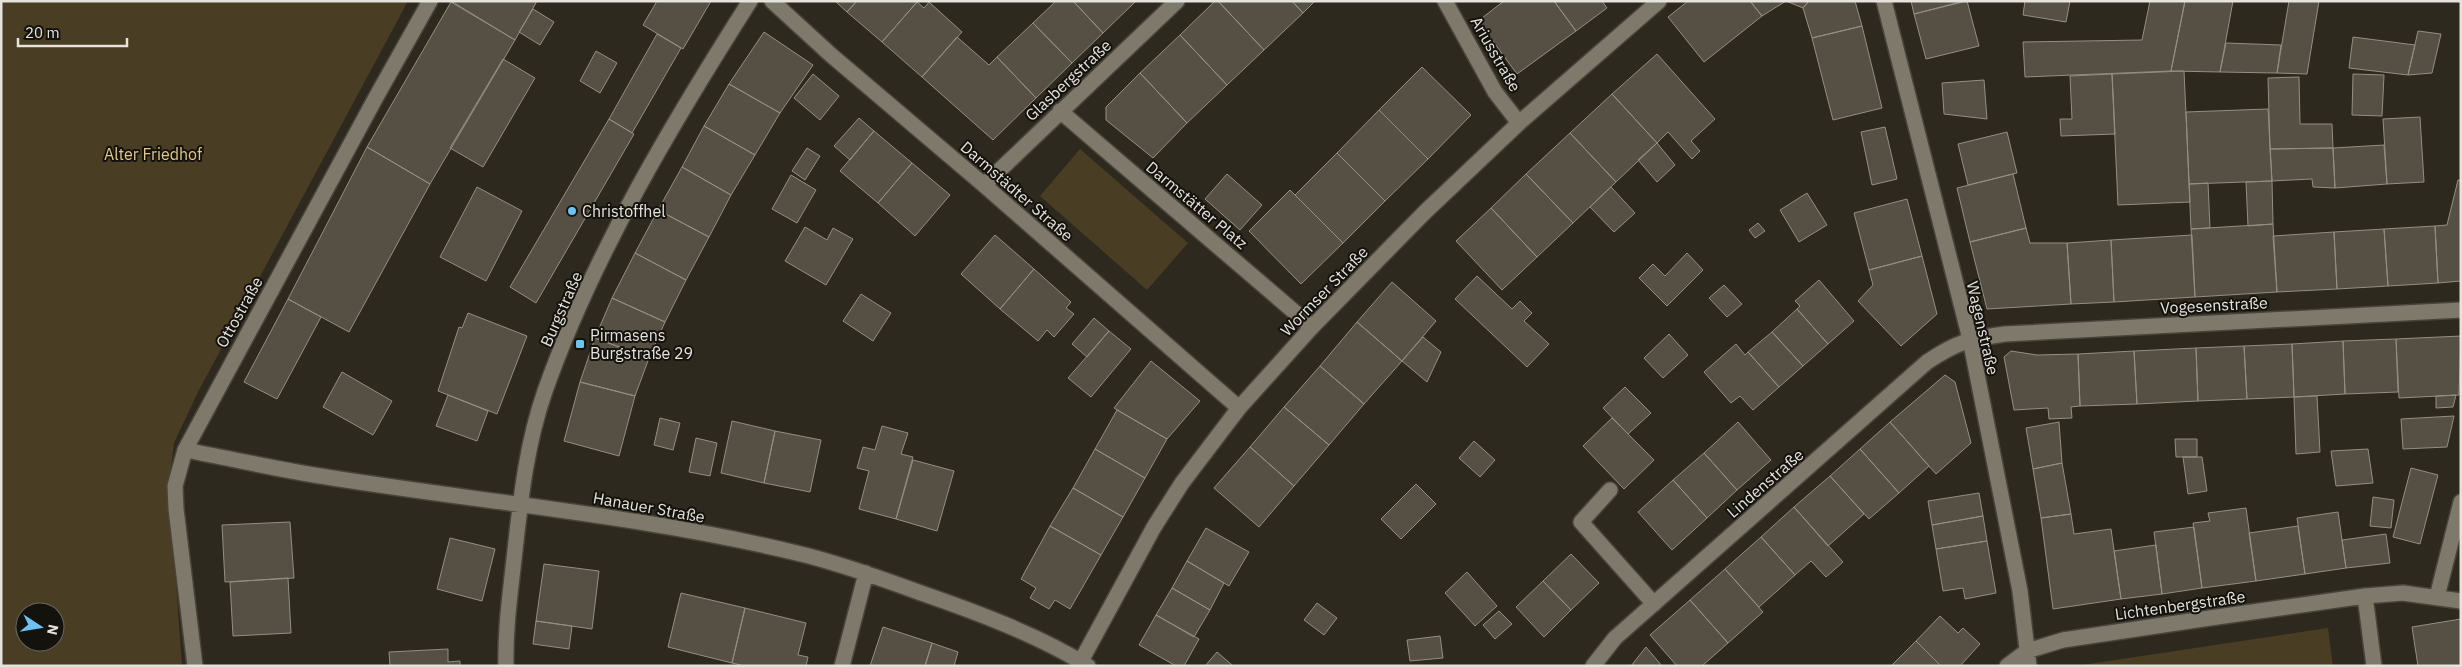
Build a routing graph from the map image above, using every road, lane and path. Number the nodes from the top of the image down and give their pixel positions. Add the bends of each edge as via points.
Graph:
1 (430, 1) edge
2 (750, 1) edge
3 (772, 1) edge
4 (1177, 1) edge
5 (1445, 1) edge
6 (1659, 1) edge
7 (1884, 1) edge
8 (1060, 111) junction
9 (1518, 123) junction
10 (984, 185) junction
11 (2461, 310) edge
12 (1312, 326) junction
13 (1970, 339) junction
14 (1239, 408) junction
15 (185, 450) junction
16 (1610, 490) dead end
17 (2461, 502) edge
18 (519, 503) junction
19 (866, 573) junction
20 (2365, 596) junction
21 (2437, 597) junction
22 (2461, 601) edge
23 (1654, 604) junction
24 (2028, 658) edge
25 (1085, 663) edge
26 (195, 666) edge
27 (506, 666) edge
28 (842, 666) edge
29 (1594, 666) edge
30 (2007, 666) edge
31 (2374, 666) edge

1 - 15 street, Ottostraße
2 - 18 street, Burgstraße via 698,82 583,298 545,391
3 - 10 street, Darmstädter Straße via 831,56
4 - 8 street, Glasbergstraße
5 - 9 street, Ariusstraße via 1496,92
6 - 9 street, Wormser Straße
7 - 13 street, Wagenstraße
8 - 10 street, Glasbergstraße
8 - 12 street, Darmstätter Platz
9 - 12 street, Wormser Straße
10 - 14 street, Darmstädter Straße
11 - 13 street, Vogesenstraße via 2014,333
12 - 14 street, Wormser Straße
13 - 23 street, Lindenstraße via 1951,346 1927,362
13 - 24 street, Wagenstraße via 2020,591
14 - 25 street, Wormser Straße via 1182,483 1154,527
15 - 18 street, Hanauer Straße via 312,475
15 - 26 street, Ottostraße via 175,486 176,509
16 - 23 street via 1581,522
17 - 21 street
18 - 19 street, Hanauer Straße via 730,538
18 - 27 street, Burgstraße via 505,631
19 - 25 street, Hanauer Straße via 960,607
19 - 28 street
20 - 21 street, Lichtenbergstraße via 2403,594
20 - 24 street, Lichtenbergstraße via 2063,640
20 - 31 street
21 - 22 street, Lichtenbergstraße
23 - 29 street, Lindenstraße via 1615,638
24 - 30 street, Lichtenbergstraße

